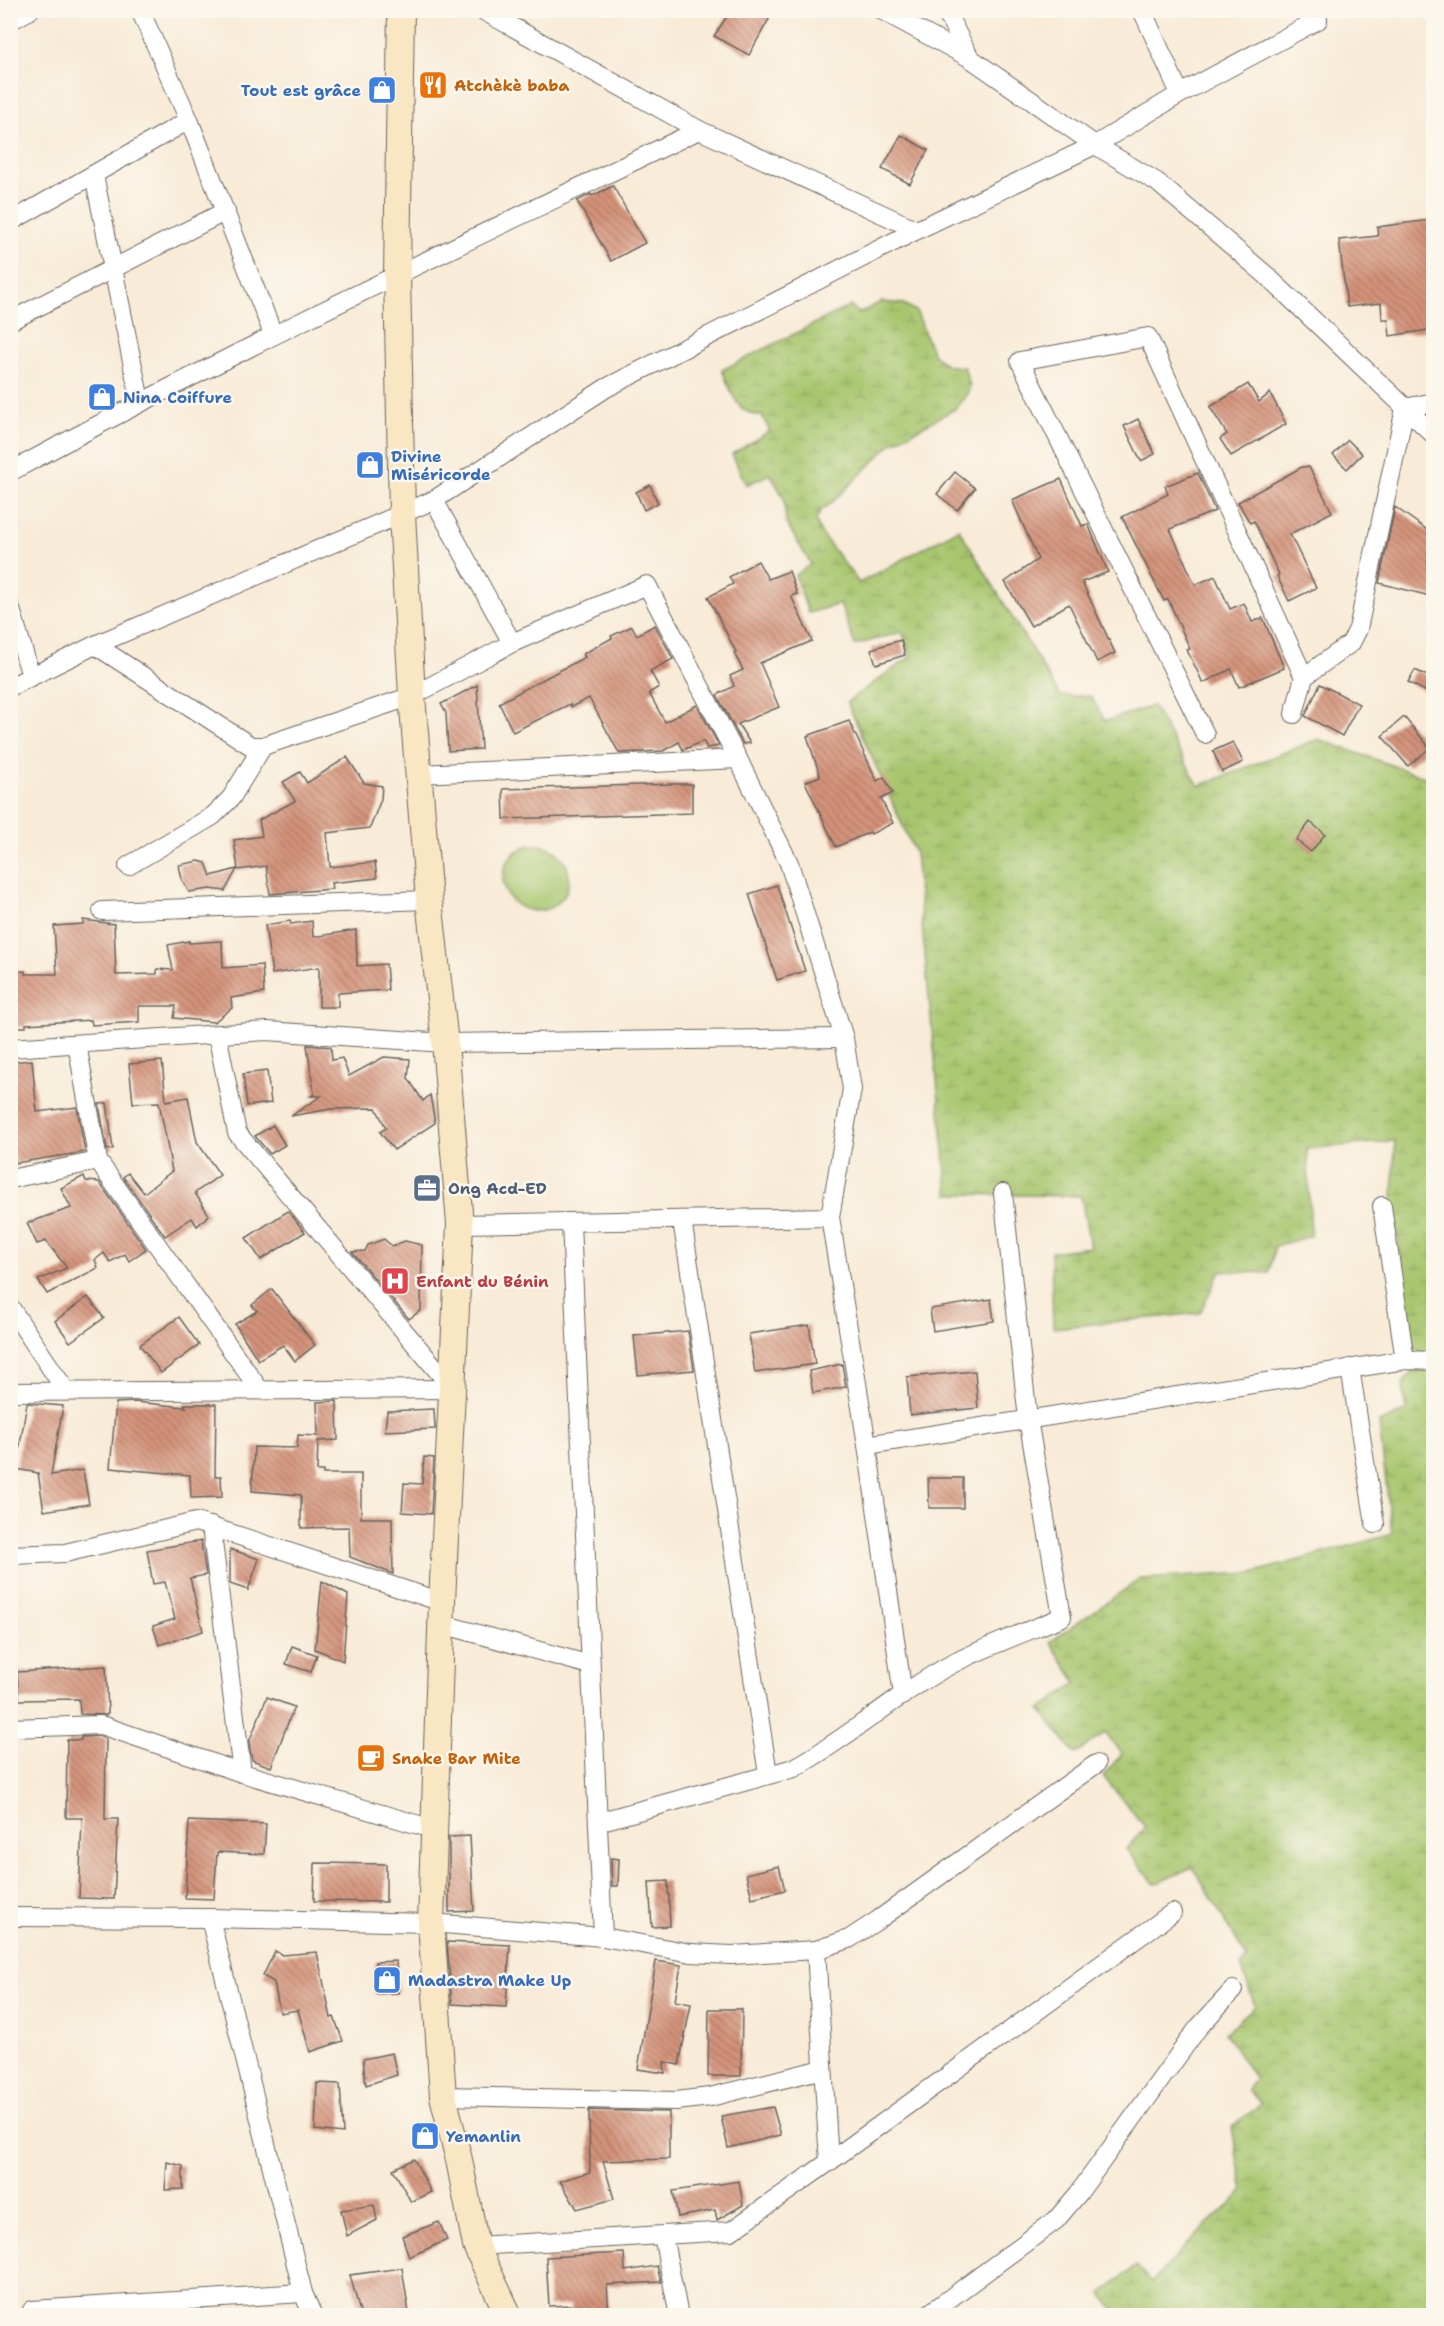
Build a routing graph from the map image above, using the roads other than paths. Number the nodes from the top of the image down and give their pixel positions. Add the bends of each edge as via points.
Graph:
1 (30, 10) edge
2 (140, 10) edge
3 (401, 10) edge
4 (482, 10) edge
5 (881, 10) edge
6 (945, 10) edge
7 (1142, 10) edge
8 (1314, 10) edge
9 (10, 21) edge
10 (970, 58) junction
11 (1180, 94) junction
12 (189, 120) junction
13 (699, 130) junction
14 (1095, 146) junction
15 (94, 175) junction
16 (226, 211) junction
17 (10, 222) edge
18 (917, 230) junction
19 (112, 269) junction
20 (397, 275) junction
21 (10, 321) edge
22 (273, 334) junction
23 (140, 401) junction
24 (1434, 402) edge
25 (1405, 408) junction
26 (1434, 435) edge
27 (10, 472) edge
28 (434, 500) junction
29 (402, 514) junction
30 (10, 606) edge
31 (512, 644) junction
32 (95, 645) junction
33 (31, 676) junction
34 (1304, 677) junction
35 (10, 687) edge
36 (412, 696) junction
37 (1294, 714) dead end
38 (1205, 734) dead end
39 (263, 746) junction
40 (738, 759) junction
41 (419, 774) junction
42 (128, 866) dead end
43 (429, 900) junction
44 (102, 911) dead end
45 (217, 1034) junction
46 (844, 1038) junction
47 (445, 1043) junction
48 (77, 1044) junction
49 (10, 1048) edge
50 (98, 1161) junction
51 (10, 1179) edge
52 (1003, 1193) dead end
53 (1382, 1206) dead end
54 (830, 1217) junction
55 (682, 1221) junction
56 (571, 1223) junction
57 (460, 1224) junction
58 (10, 1307) edge
59 (1405, 1360) junction
60 (1434, 1360) edge
61 (1350, 1368) junction
62 (259, 1389) junction
63 (453, 1389) junction
64 (66, 1390) junction
65 (10, 1392) edge
66 (1028, 1419) junction
67 (867, 1445) junction
68 (1375, 1524) dead end
69 (211, 1527) junction
70 (10, 1555) edge
71 (442, 1613) junction
72 (590, 1665) junction
73 (903, 1695) junction
74 (10, 1728) edge
75 (1096, 1764) dead end
76 (242, 1773) junction
77 (768, 1774) junction
78 (598, 1822) junction
79 (436, 1830) junction
80 (1172, 1913) dead end
81 (10, 1917) edge
82 (210, 1918) junction
83 (431, 1923) junction
84 (603, 1937) junction
85 (816, 1950) junction
86 (1233, 1990) dead end
87 (823, 2069) junction
88 (443, 2096) junction
89 (830, 2162) junction
90 (663, 2236) junction
91 (476, 2246) junction
92 (303, 2293) junction
93 (32, 2310) dead end
94 (313, 2316) edge
95 (509, 2316) edge
96 (680, 2316) edge
97 (926, 2316) edge

1 - 9 street
2 - 12 street
3 - 20 street
4 - 13 street
5 - 10 street
6 - 10 street
7 - 11 street
8 - 11 street via 1318,20
10 - 14 street
11 - 14 street
12 - 15 street
12 - 16 street
13 - 18 street
13 - 20 street
14 - 18 street
14 - 25 street via 1157,182 1266,275
15 - 17 street
15 - 19 street
16 - 19 street
16 - 22 street
18 - 28 street via 606,388
19 - 21 street
19 - 23 street
20 - 22 street
20 - 29 street
22 - 23 street
23 - 27 street
24 - 25 street
25 - 26 street
25 - 34 street via 1358,629 1351,643
28 - 29 street
28 - 31 street
29 - 32 street
29 - 36 street
30 - 33 street
31 - 36 street
31 - 40 street via 647,585
32 - 33 street
32 - 39 street via 251,746
33 - 35 street
34 - 37 street
34 - 38 street via 1148,337 1020,361
36 - 39 street
36 - 41 street
39 - 42 street via 231,798 213,816
40 - 41 street
40 - 46 street via 789,863
41 - 43 street
43 - 44 street
43 - 47 street
45 - 47 street via 267,1030
45 - 48 street
45 - 63 street via 237,1133
46 - 47 street
46 - 54 street via 852,1089
47 - 57 street
48 - 49 street
48 - 50 street
50 - 51 street
50 - 62 street
52 - 66 street
53 - 59 street
54 - 55 street
54 - 67 street
55 - 56 street
55 - 77 street
56 - 57 street
56 - 72 street
57 - 63 street
58 - 64 street
59 - 60 street
59 - 61 street
61 - 66 street
61 - 68 street
62 - 63 street
62 - 64 street
63 - 71 street
64 - 65 street
66 - 67 street
66 - 73 street via 1062,1617 952,1664
67 - 73 street
69 - 70 street via 196,1522 65,1553
69 - 71 street
69 - 76 street
71 - 72 street
71 - 79 street
72 - 78 street
73 - 77 street via 821,1753 794,1768
74 - 76 street via 101,1725
75 - 85 street via 878,1920 849,1939
76 - 79 street
77 - 78 street
78 - 84 street
79 - 83 street
80 - 89 street
81 - 82 street
82 - 83 street
82 - 92 street
83 - 84 street
83 - 88 street
84 - 85 street via 691,1953
85 - 87 street
86 - 97 street via 1198,2028 1056,2220
87 - 88 street via 710,2097 676,2101
87 - 89 street
88 - 91 street
89 - 90 street via 731,2231
90 - 91 street
90 - 96 street
91 - 95 street
92 - 93 street
92 - 94 street

